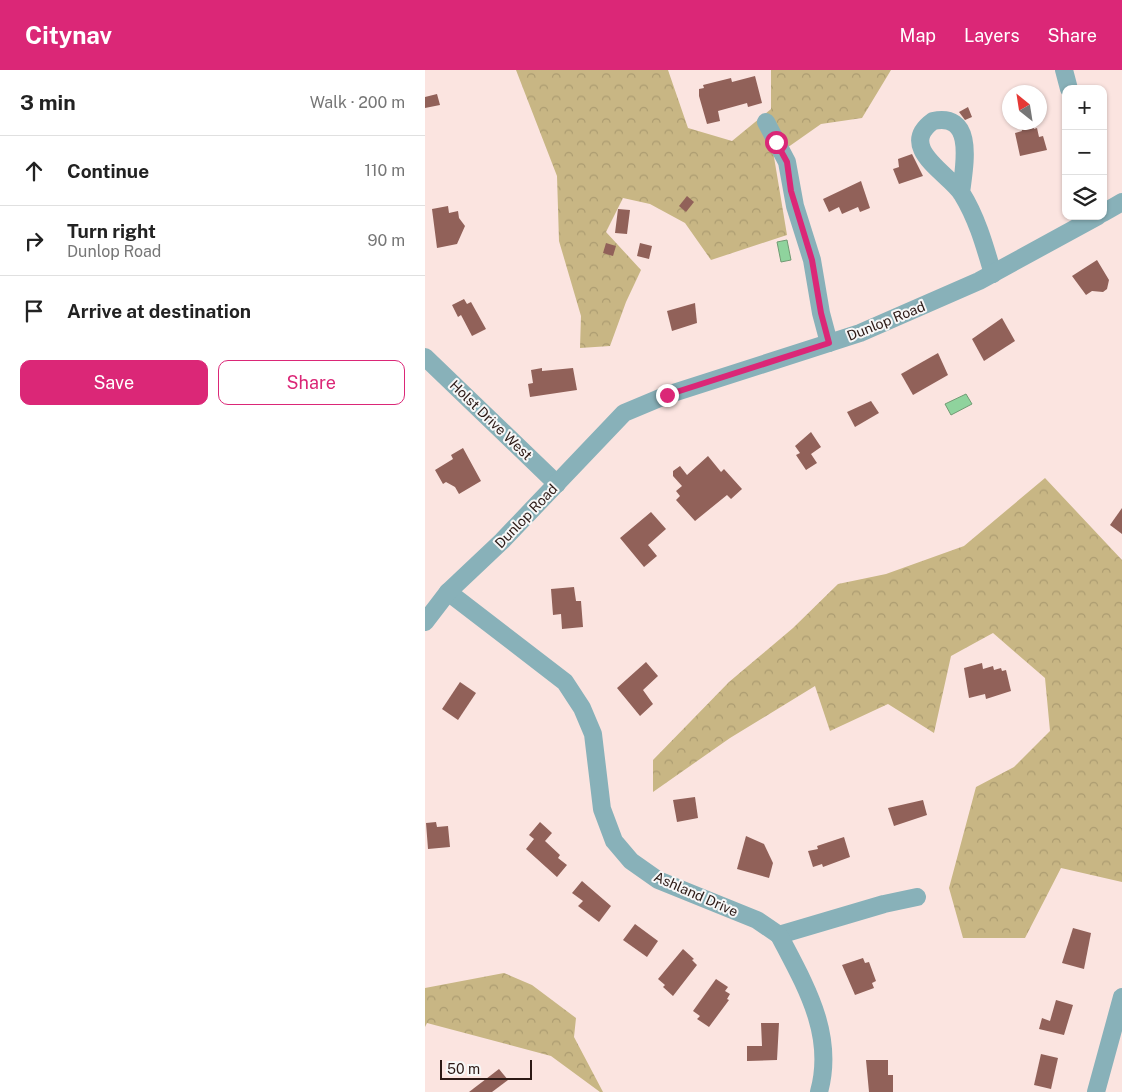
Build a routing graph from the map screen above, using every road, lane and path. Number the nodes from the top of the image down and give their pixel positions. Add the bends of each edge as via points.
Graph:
1 (1064, 70) edge
2 (1068, 85) edge
3 (766, 122) dead end
4 (961, 192) dead end
5 (1122, 202) edge
6 (1107, 211) edge
7 (1091, 220) edge
8 (993, 274) junction
9 (829, 343) junction
10 (425, 357) edge
11 (557, 484) junction
12 (448, 592) junction
13 (425, 622) edge
14 (917, 896) dead end
15 (779, 935) junction
16 (1122, 997) edge
17 (819, 1092) edge
18 (1096, 1092) edge

1 - 2 street
3 - 9 street via 787,162 791,191 812,260
4 - 8 street via 983,240
5 - 6 street
7 - 8 street, Dunlop Road
8 - 9 street, Dunlop Road via 860,333
9 - 11 street, Dunlop Road via 667,395 624,413
10 - 11 street, Holst Drive West
11 - 12 street, Dunlop Road
12 - 13 street, Dunlop Road
12 - 15 street, Ashland Drive via 565,682 582,708 593,734 602,809 614,841 631,861 658,880 757,920
14 - 15 street
15 - 17 street via 807,991 824,1043 824,1075
16 - 18 street

